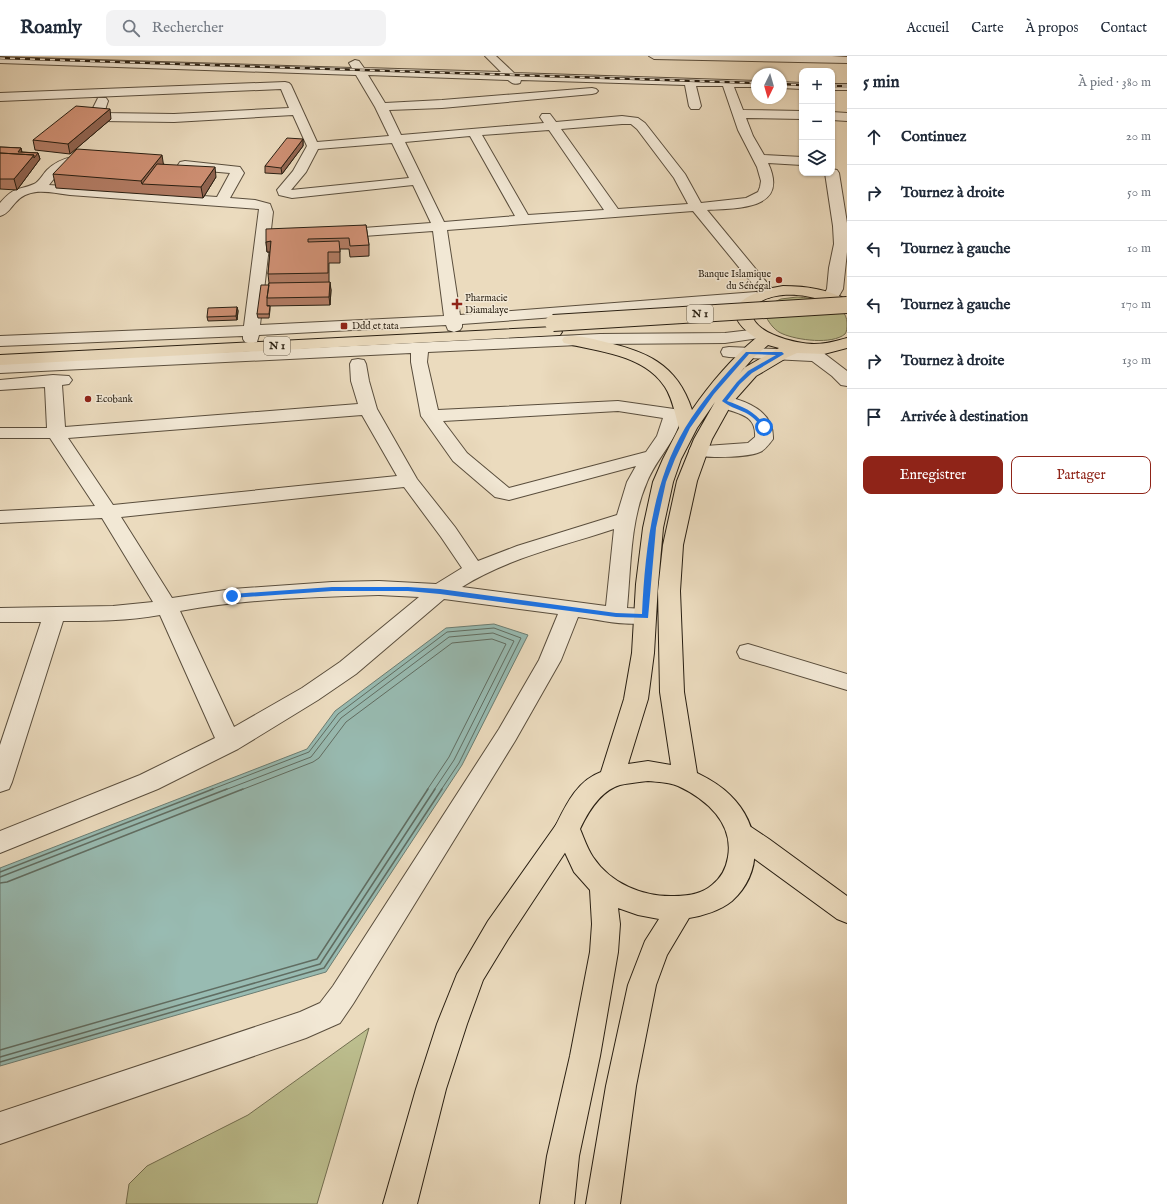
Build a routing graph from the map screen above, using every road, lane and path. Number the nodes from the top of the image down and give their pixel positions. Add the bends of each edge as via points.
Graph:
1 (352, 56) edge
2 (490, 56) edge
3 (654, 56) edge
4 (804, 57) edge
5 (0, 60) edge
6 (847, 60) edge
7 (115, 63) junction
8 (193, 66) junction
9 (810, 68) edge
10 (697, 71) edge
11 (420, 73) junction
12 (364, 75) junction
13 (512, 77) junction
14 (329, 82) dead end
15 (727, 83) junction
16 (300, 84) dead end
17 (751, 84) edge
18 (285, 85) junction
19 (787, 85) edge
20 (799, 86) edge
21 (835, 87) edge
22 (847, 87) edge
23 (195, 89) junction
24 (106, 93) junction
25 (0, 97) edge
26 (529, 97) junction
27 (442, 104) junction
28 (695, 106) dead end
29 (381, 107) junction
30 (297, 111) junction
31 (739, 114) junction
32 (799, 115) edge
33 (835, 116) edge
34 (847, 117) edge
35 (553, 126) junction
36 (474, 132) junction
37 (397, 139) junction
38 (313, 146) junction
39 (760, 159) junction
40 (108, 161) edge
41 (799, 161) edge
42 (171, 165) edge
43 (835, 173) edge
44 (847, 173) edge
45 (832, 176) edge
46 (417, 181) junction
47 (40, 186) junction
48 (220, 202) junction
49 (696, 206) junction
50 (843, 208) edge
51 (0, 212) edge
52 (614, 212) junction
53 (523, 219) junction
54 (439, 225) junction
55 (322, 235) edge
56 (844, 244) edge
57 (837, 294) edge
58 (762, 295) junction
59 (847, 306) edge
60 (847, 314) edge
61 (554, 327) junction
62 (456, 332) junction
63 (251, 334) junction
64 (763, 336) junction
65 (570, 340) junction
66 (0, 341) edge
67 (847, 343) edge
68 (598, 345) junction
69 (0, 349) edge
70 (801, 351) junction
71 (748, 353) junction
72 (419, 354) junction
73 (527, 357) dead end
74 (0, 360) edge
75 (358, 364) junction
76 (0, 368) edge
77 (53, 380) junction
78 (847, 382) edge
79 (0, 385) edge
80 (724, 401) junction
81 (368, 409) junction
82 (430, 416) junction
83 (688, 428) junction
84 (0, 433) edge
85 (56, 433) junction
86 (698, 451) junction
87 (653, 456) junction
88 (409, 481) junction
89 (108, 512) junction
90 (0, 517) edge
91 (626, 519) junction
92 (474, 570) junction
93 (440, 591) junction
94 (168, 607) junction
95 (571, 609) junction
96 (0, 615) edge
97 (54, 615) junction
98 (616, 615) junction
99 (645, 616) junction
100 (748, 652) dead end
101 (847, 682) edge
102 (229, 742) junction
103 (612, 777) junction
104 (685, 778) junction
105 (0, 782) edge
106 (567, 829) junction
107 (742, 835) junction
108 (0, 842) edge
109 (603, 886) junction
110 (680, 909) junction
111 (847, 911) edge
112 (0, 1128) edge
113 (400, 1204) edge
114 (558, 1204) edge
115 (603, 1204) edge

1 - 12 street
2 - 13 street
3 - 10 street
4 - 6 street
4 - 9 street
4 - 10 street
5 - 7 street
7 - 8 street
7 - 24 street
8 - 12 street
8 - 23 street
10 - 13 street
10 - 15 street
10 - 26 street
10 - 28 street
11 - 12 street
11 - 13 street
11 - 27 street
12 - 14 street
12 - 29 street
13 - 26 street
15 - 17 street
15 - 31 street
16 - 18 street
18 - 23 street
18 - 30 street
19 - 20 street
21 - 22 street
23 - 24 street
24 - 25 street
24 - 30 street via 97,116 174,118
26 - 27 street
26 - 35 street
27 - 29 street
29 - 37 street
30 - 38 street
31 - 32 street
31 - 39 street via 746,135
33 - 34 street
35 - 36 street
35 - 49 street via 622,120 638,123 680,177
35 - 52 street
36 - 37 street
36 - 53 street
37 - 38 street
37 - 46 street
38 - 46 street via 299,172 284,192 292,194
39 - 41 street
39 - 49 street via 768,183 764,194 757,199 737,204
40 - 47 street via 85,159 61,164
42 - 48 street via 235,170 237,173
43 - 44 street
45 - 50 street via 834,193
46 - 54 street
47 - 48 street via 70,191
47 - 51 street via 22,190 13,196
48 - 63 street via 265,207
49 - 52 street
49 - 58 street
50 - 56 street
52 - 53 street
53 - 54 street
54 - 55 street
54 - 62 street
56 - 57 street via 835,273
57 - 58 main road via 787,291
57 - 59 main road
58 - 62 street
58 - 64 main road via 748,303 744,310 744,319
59 - 61 main road, N 1, bridge
60 - 61 main road, N 1
61 - 62 main road, N 1
62 - 63 main road, N 1
62 - 65 street
62 - 72 street
62 - 74 main road, N 1 via 173,352
63 - 66 street
63 - 69 main road, N 1
64 - 65 street
64 - 70 main road
64 - 71 main road
65 - 68 main road
67 - 70 main road
68 - 71 street
68 - 83 main road via 626,352 663,374 674,386
70 - 71 street
70 - 78 street via 838,372
70 - 80 main road via 750,372
71 - 83 main road via 712,393
72 - 73 street
72 - 75 street
72 - 76 street
72 - 82 street
75 - 77 street
75 - 81 street
77 - 79 street
77 - 85 street
80 - 86 main road
80 - 86 street via 758,418 764,427 764,439 754,448
81 - 85 street
81 - 88 street
82 - 87 street via 460,458 502,493 509,494
82 - 87 street via 618,406 668,413 672,418 668,434
83 - 99 main road via 663,482 651,549
84 - 85 street
85 - 89 street
86 - 104 main road via 679,514 669,591 672,692
87 - 91 street via 637,482
88 - 89 street
88 - 92 street
89 - 90 street
89 - 94 street
91 - 92 street via 524,551
91 - 98 street
92 - 93 street
93 - 94 street via 332,589 232,596
93 - 95 street
93 - 102 street via 335,677
94 - 97 street via 113,613
94 - 102 street
95 - 98 street
95 - 112 street via 550,660 507,735 330,1012 306,1024
96 - 97 street
97 - 105 street
98 - 99 street
99 - 103 main road via 643,653 636,699
100 - 101 street
102 - 108 street via 149,782
103 - 104 main road via 648,771
103 - 106 main road via 592,789 578,807
104 - 107 main road via 710,792 730,812
106 - 109 main road via 580,859
106 - 113 main road via 471,974 431,1089
107 - 110 main road via 742,862 737,875 724,891 704,903
107 - 111 main road
109 - 110 main road via 626,900 646,906
109 - 114 main road via 606,924 604,952 563,1156
110 - 115 main road via 655,950 642,985 621,1086

